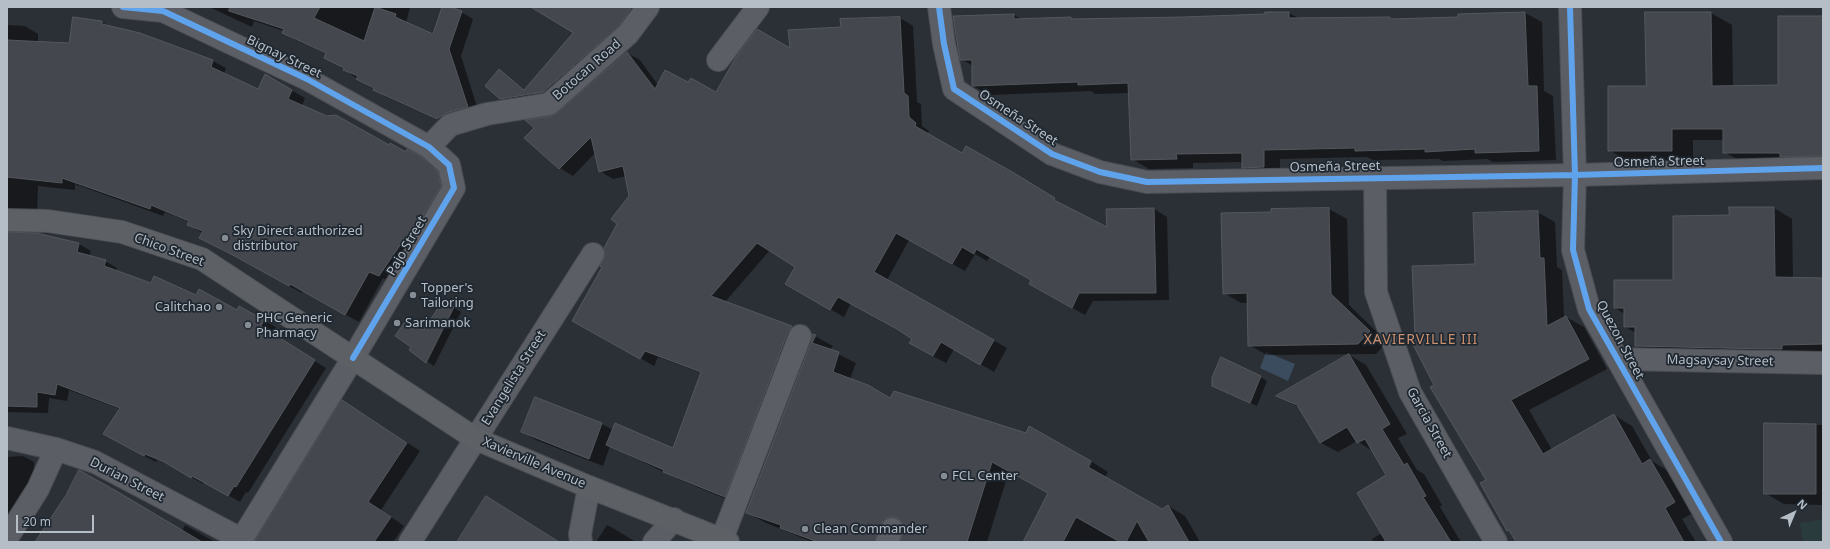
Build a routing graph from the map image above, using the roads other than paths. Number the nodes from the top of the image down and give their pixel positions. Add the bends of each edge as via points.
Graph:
1 (123, 7) edge
2 (648, 7) edge
3 (758, 7) edge
4 (940, 7) edge
5 (1570, 7) edge
6 (718, 60) dead end
7 (429, 147) junction
8 (1823, 168) edge
9 (1575, 175) junction
10 (1375, 178) junction
11 (7, 220) edge
12 (593, 254) dead end
13 (800, 336) dead end
14 (353, 358) junction
15 (1617, 359) junction
16 (1823, 363) edge
17 (7, 438) edge
18 (476, 439) junction
19 (56, 449) junction
20 (589, 487) junction
21 (674, 519) junction
22 (695, 536) edge
23 (7, 538) edge
24 (241, 541) edge
25 (725, 541) edge
26 (410, 542) edge
27 (581, 542) edge
28 (654, 542) edge
29 (1496, 542) edge
30 (1722, 542) edge

1 - 7 street, Bignay Street via 162,11 307,80
2 - 7 street, Botocan Road via 628,34 549,104 487,114 450,125
3 - 6 street
4 - 10 street, Osmeña Street via 944,44 954,89 1052,154 1100,172 1147,182
5 - 9 street, Quezon Street
7 - 14 street, Pajo Street via 449,165 454,188
8 - 9 street, Osmeña Street
9 - 10 street, Osmeña Street
9 - 15 street, Quezon Street via 1573,250 1589,309
10 - 29 street, Garcia Street via 1376,292 1410,392
11 - 14 main road, Chico Street via 48,221 122,232 202,259
12 - 18 street, Evangelista Street
13 - 25 street
14 - 18 main road, Xavierville Avenue
14 - 24 street, Pajo Street
15 - 16 street, Magsaysay Street
15 - 30 street, Quezon Street
17 - 19 street, Durian Street
18 - 20 main road, Xavierville Avenue
18 - 26 street, Evangelista Street
19 - 23 street via 38,489
19 - 24 street, Durian Street via 96,462
20 - 21 main road, Xavierville Avenue
20 - 27 street via 580,534
21 - 22 main road, Xavierville Avenue
21 - 28 street
22 - 25 main road, Xavierville Avenue

